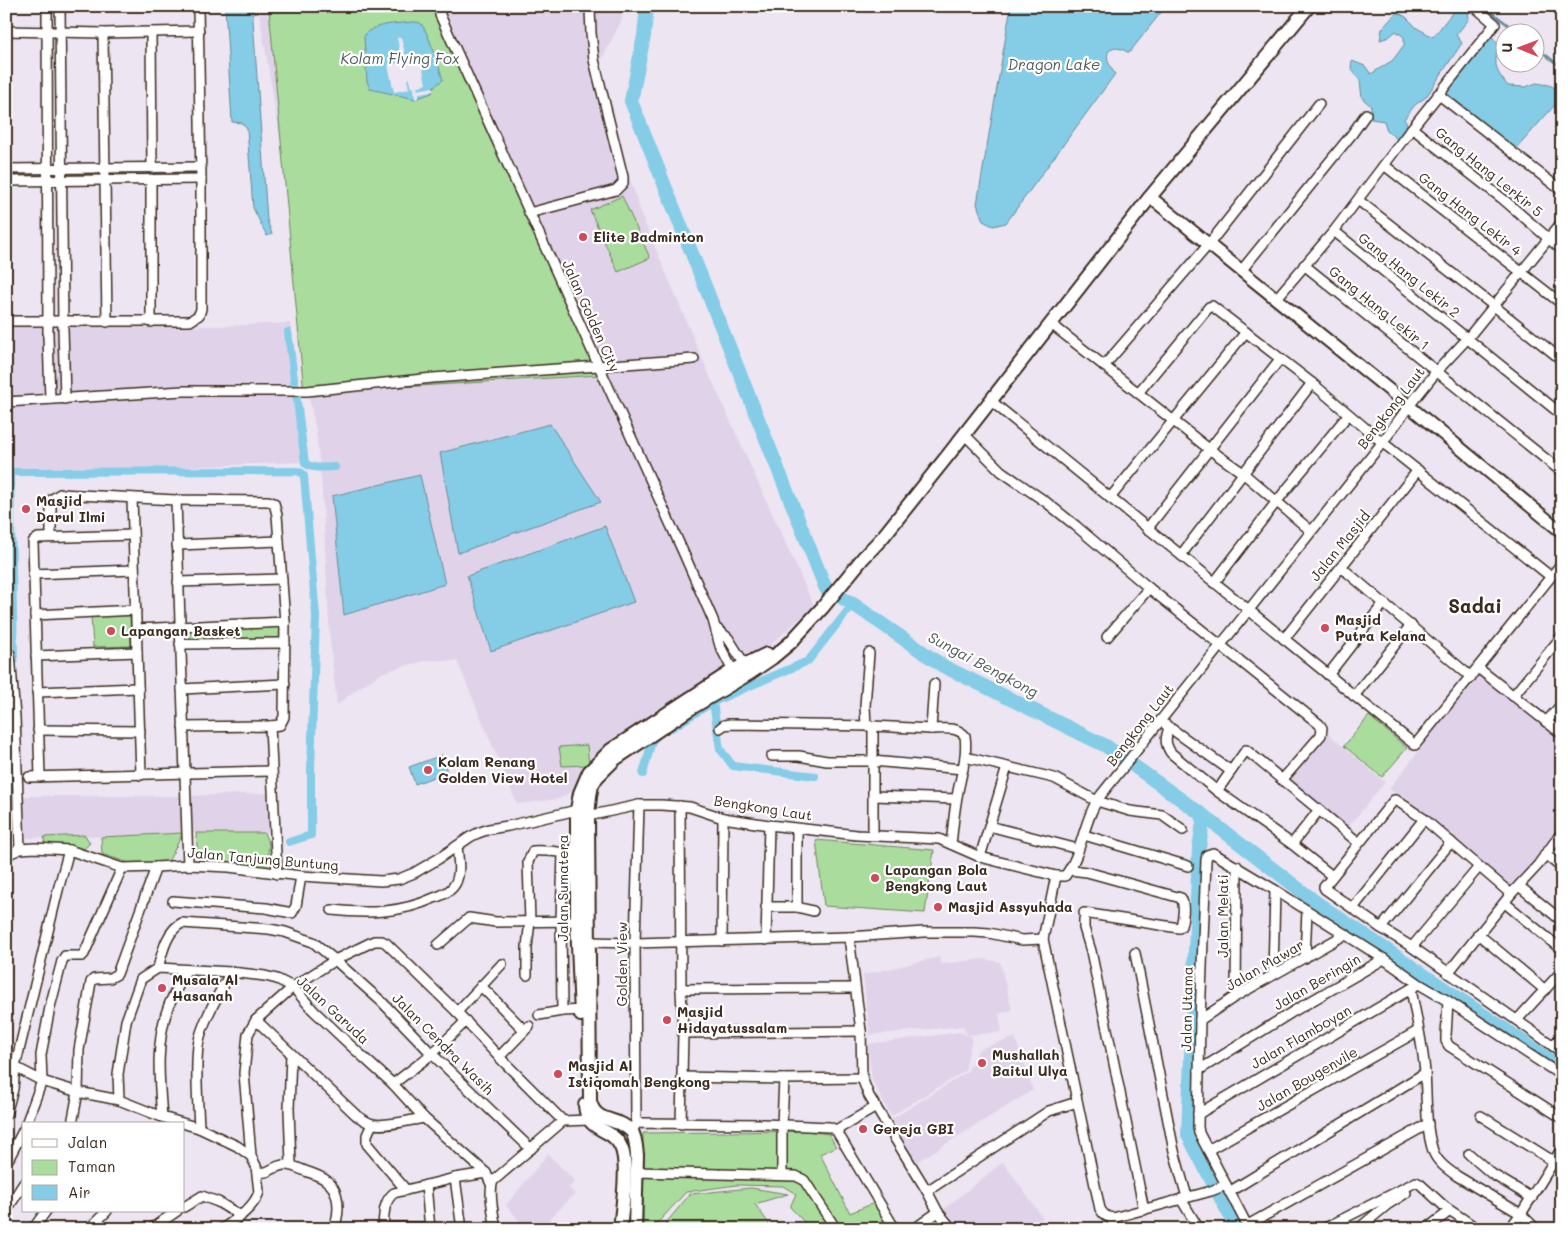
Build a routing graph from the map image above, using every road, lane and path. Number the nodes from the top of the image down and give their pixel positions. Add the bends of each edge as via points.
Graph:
1 (47, 6) edge
2 (60, 6) edge
3 (198, 6) edge
4 (588, 6) edge
5 (1309, 6) edge
6 (1474, 6) edge
7 (440, 9) edge
8 (198, 31) junction
9 (6, 32) edge
10 (47, 32) junction
11 (60, 32) junction
12 (151, 32) junction
13 (103, 33) junction
14 (1438, 94) junction
15 (61, 100) junction
16 (47, 101) junction
17 (1319, 104) dead end
18 (1366, 114) dead end
19 (1412, 128) junction
20 (1384, 165) junction
21 (201, 167) junction
22 (105, 168) junction
23 (152, 168) junction
24 (6, 169) edge
25 (47, 169) junction
26 (62, 169) junction
27 (151, 179) junction
28 (201, 179) junction
29 (48, 180) junction
30 (62, 180) junction
31 (106, 180) junction
32 (6, 181) edge
33 (1562, 190) edge
34 (1150, 197) junction
35 (1358, 200) junction
36 (529, 213) junction
37 (1562, 222) edge
38 (1334, 231) junction
39 (1548, 239) junction
40 (1209, 244) junction
41 (62, 250) junction
42 (1562, 250) edge
43 (48, 251) junction
44 (1304, 265) junction
45 (1241, 271) junction
46 (1521, 272) junction
47 (1276, 298) junction
48 (1562, 304) edge
49 (1494, 306) junction
50 (6, 316) edge
51 (48, 322) junction
52 (63, 322) junction
53 (107, 322) junction
54 (151, 322) junction
55 (1050, 323) junction
56 (1246, 332) junction
57 (48, 336) junction
58 (63, 336) junction
59 (1467, 339) junction
60 (694, 359) dead end
61 (1280, 359) junction
62 (1562, 360) edge
63 (598, 365) junction
64 (1104, 366) junction
65 (1436, 371) junction
66 (1312, 384) junction
67 (1138, 393) junction
68 (65, 399) junction
69 (50, 400) junction
70 (991, 401) junction
71 (6, 402) edge
72 (1409, 406) junction
73 (1559, 413) edge
74 (1348, 415) junction
75 (1174, 421) junction
76 (964, 434) junction
77 (1382, 442) junction
78 (1209, 449) junction
79 (1418, 470) junction
80 (1562, 472) edge
81 (1243, 473) junction
82 (132, 498) junction
83 (1110, 498) junction
84 (176, 500) junction
85 (1277, 501) junction
86 (1147, 528) junction
87 (1311, 531) junction
88 (1562, 532) edge
89 (133, 535) junction
90 (51, 537) junction
91 (279, 541) junction
92 (177, 545) junction
93 (1181, 555) junction
94 (1562, 563) edge
95 (1341, 567) junction
96 (134, 570) junction
97 (33, 574) junction
98 (1550, 576) junction
99 (282, 579) junction
100 (178, 582) junction
101 (1214, 583) junction
102 (1150, 588) junction
103 (1384, 602) junction
104 (136, 610) junction
105 (1248, 610) junction
106 (35, 615) junction
107 (285, 622) junction
108 (1411, 625) junction
109 (180, 627) junction
110 (136, 629) junction
111 (716, 629) junction
112 (1562, 636) edge
113 (1107, 637) dead end
114 (1284, 639) junction
115 (285, 643) junction
116 (180, 644) junction
117 (1221, 645) junction
118 (6, 651) edge
119 (137, 652) junction
120 (869, 653) dead end
121 (36, 656) junction
122 (1478, 668) junction
123 (742, 672) junction
124 (1328, 675) junction
125 (1471, 677) junction
126 (285, 684) junction
127 (934, 684) dead end
128 (10, 686) edge
129 (138, 688) junction
130 (182, 688) junction
131 (37, 692) junction
132 (1354, 696) junction
133 (1513, 696) junction
134 (1562, 704) edge
135 (11, 718) edge
136 (1161, 720) junction
137 (1546, 722) junction
138 (270, 726) junction
139 (869, 726) junction
140 (183, 727) junction
141 (720, 728) dead end
142 (1169, 728) junction
143 (931, 729) junction
144 (38, 730) junction
145 (140, 730) junction
146 (1562, 734) edge
147 (17, 754) junction
148 (6, 755) edge
149 (772, 756) dead end
150 (965, 757) junction
151 (872, 761) junction
152 (1007, 768) junction
153 (963, 769) junction
154 (272, 771) junction
155 (1231, 772) junction
156 (184, 774) junction
157 (142, 775) junction
158 (29, 777) dead end
159 (40, 777) junction
160 (1282, 780) junction
161 (1218, 791) junction
162 (873, 796) junction
163 (956, 799) junction
164 (1097, 801) junction
165 (639, 805) junction
166 (680, 806) junction
167 (1319, 810) junction
168 (583, 813) junction
169 (723, 818) junction
170 (1424, 820) junction
171 (769, 825) junction
172 (508, 826) joint
173 (989, 826) junction
174 (797, 829) junction
175 (1183, 830) dead end
176 (1562, 832) edge
177 (873, 835) junction
178 (1084, 835) junction
179 (1451, 842) junction
180 (1359, 843) junction
181 (951, 844) junction
182 (1292, 844) junction
183 (457, 846) junction
184 (20, 849) junction
185 (1078, 849) junction
186 (69, 850) junction
187 (563, 853) junction
188 (577, 853) junction
189 (1545, 854) junction
190 (6, 855) edge
191 (980, 857) junction
192 (188, 865) junction
193 (1188, 866) dead end
194 (1237, 866) junction
195 (156, 867) junction
196 (1480, 867) junction
197 (122, 868) junction
198 (1562, 868) edge
199 (1070, 870) junction
200 (277, 874) junction
201 (301, 876) junction
202 (1056, 876) junction
203 (1332, 876) junction
204 (1519, 886) junction
205 (1275, 890) junction
206 (1511, 894) junction
207 (173, 901) dead end
208 (1505, 903) junction
209 (766, 907) junction
210 (797, 907) junction
211 (1353, 908) junction
212 (332, 910) dead end
213 (813, 911) dead end
214 (1307, 911) junction
215 (530, 921) junction
216 (561, 921) junction
217 (577, 921) junction
218 (1562, 921) edge
219 (1381, 928) junction
220 (1346, 934) junction
221 (1478, 934) junction
222 (849, 937) junction
223 (1043, 939) junction
224 (766, 940) junction
225 (722, 941) junction
226 (589, 942) junction
227 (682, 942) junction
228 (636, 943) junction
229 (438, 945) dead end
230 (1412, 947) junction
231 (1562, 950) edge
232 (1135, 953) dead end
233 (1305, 958) junction
234 (1384, 959) junction
235 (335, 960) junction
236 (502, 964) dead end
237 (158, 968) junction
238 (186, 970) junction
239 (1562, 971) edge
240 (231, 972) junction
241 (1448, 972) junction
242 (527, 975) dead end
243 (1273, 975) junction
244 (482, 986) junction
245 (1415, 986) junction
246 (293, 988) junction
247 (855, 988) junction
248 (681, 989) junction
249 (1546, 990) junction
250 (1236, 996) junction
251 (1448, 1001) junction
252 (585, 1010) junction
253 (562, 1011) junction
254 (457, 1012) junction
255 (539, 1015) dead end
256 (256, 1020) junction
257 (1200, 1020) junction
258 (1517, 1020) junction
259 (466, 1021) junction
260 (860, 1031) junction
261 (1418, 1031) junction
262 (682, 1033) junction
263 (1562, 1035) edge
264 (1552, 1046) junction
265 (1562, 1052) edge
266 (291, 1054) junction
267 (432, 1054) junction
268 (499, 1057) junction
269 (11, 1066) edge
270 (1199, 1070) junction
271 (1425, 1072) junction
272 (1562, 1076) edge
273 (682, 1077) junction
274 (862, 1078) junction
275 (784, 1080) junction
276 (42, 1081) junction
277 (393, 1084) junction
278 (78, 1092) junction
279 (119, 1100) junction
280 (1077, 1102) junction
281 (876, 1107) junction
282 (6, 1114) edge
283 (1198, 1114) junction
284 (1481, 1116) dead end
285 (162, 1117) junction
286 (424, 1118) junction
287 (1562, 1118) edge
288 (589, 1120) junction
289 (563, 1121) junction
290 (27, 1122) edge
291 (72, 1122) edge
292 (179, 1122) edge
293 (185, 1124) edge
294 (372, 1124) junction
295 (681, 1124) junction
296 (1428, 1124) junction
297 (782, 1125) junction
298 (199, 1128) junction
299 (634, 1128) junction
300 (836, 1130) junction
301 (22, 1134) edge
302 (1562, 1148) edge
303 (531, 1149) junction
304 (1208, 1150) junction
305 (1469, 1154) dead end
306 (251, 1156) junction
307 (9, 1158) dead end
308 (1553, 1161) junction
309 (291, 1165) junction
310 (257, 1172) junction
311 (486, 1172) junction
312 (636, 1172) junction
313 (782, 1175) junction
314 (455, 1178) junction
315 (1416, 1183) junction
316 (491, 1184) junction
317 (426, 1185) junction
318 (22, 1186) edge
319 (1226, 1188) junction
320 (406, 1190) junction
321 (927, 1191) junction
322 (1184, 1198) junction
323 (1532, 1198) junction
324 (185, 1205) edge
325 (1144, 1210) junction
326 (6, 1211) edge
327 (1450, 1211) junction
328 (45, 1212) edge
329 (106, 1212) edge
330 (176, 1212) edge
331 (938, 1212) junction
332 (1521, 1214) junction
333 (241, 1216) junction
334 (1113, 1218) junction
335 (1248, 1227) edge
336 (383, 1228) edge
337 (430, 1228) edge
338 (33, 1229) edge
339 (89, 1229) edge
340 (151, 1229) edge
341 (222, 1229) edge
342 (334, 1229) edge
343 (462, 1229) edge
344 (496, 1229) edge
345 (620, 1229) edge
346 (635, 1229) edge
347 (836, 1229) edge
348 (895, 1229) edge
349 (914, 1229) edge
350 (952, 1229) edge
351 (1112, 1229) edge
352 (1199, 1229) edge
353 (1323, 1229) edge
354 (1358, 1229) edge
355 (1426, 1229) edge
356 (1478, 1229) edge
357 (1509, 1229) edge
358 (1536, 1229) edge

1 - 10 street
2 - 11 street
3 - 8 street
4 - 36 street via 594,60 623,183 616,190
5 - 34 main road, Jalan Sumatera
6 - 14 street via 1495,24
7 - 36 street, Jalan Golden City
8 - 12 street
8 - 21 street
9 - 10 street
10 - 11 street
10 - 16 street
11 - 13 street
11 - 15 street
12 - 13 street
12 - 23 street
13 - 22 street
14 - 19 street
14 - 33 street
15 - 16 street
15 - 26 street
16 - 25 street
17 - 40 street
18 - 45 street
19 - 20 street
19 - 39 street, Gang Hang Lerkir 5
20 - 35 street
20 - 46 street, Gang Hang Lekir 4
21 - 23 street
21 - 28 street
22 - 23 street
22 - 26 street
22 - 31 street
24 - 25 street
25 - 26 street
25 - 29 street
26 - 30 street
27 - 28 street
27 - 31 street
27 - 54 street
28 - 54 street via 202,309 190,320
29 - 30 street
29 - 32 street
29 - 43 street
30 - 31 street
30 - 41 street
31 - 53 street
34 - 40 street
34 - 55 main road, Jalan Sumatera
35 - 38 street
35 - 49 street
36 - 63 street, Jalan Golden City
37 - 39 street, Bengkong Laut
38 - 44 street
38 - 59 street, Gang Hang Lekir 2
39 - 42 street, Gang Hang Lerkir 5
39 - 46 street, Bengkong Laut
40 - 45 street
40 - 64 street
41 - 43 street
41 - 52 street
43 - 51 street
44 - 47 street
44 - 65 street, Gang Hang Lekir 1
45 - 47 street
46 - 48 street, Gang Hang Lekir 4
46 - 49 street, Bengkong Laut
47 - 72 street
49 - 59 street, Bengkong Laut
49 - 62 street
50 - 51 street via 6,321
51 - 52 street
51 - 57 street
52 - 53 street
52 - 58 street
53 - 54 street
55 - 64 street
55 - 70 main road, Jalan Sumatera
56 - 61 street
56 - 67 street via 1210,306
56 - 75 street
57 - 58 street
57 - 69 street
58 - 68 street
59 - 65 street, Bengkong Laut
59 - 73 street, Gang Hang Lekir 2
60 - 63 street
61 - 66 street
61 - 78 street
63 - 68 street via 300,391 183,391
63 - 111 street, Jalan Golden City
64 - 67 street
65 - 72 street, Bengkong Laut
65 - 80 street, Gang Hang Lekir 1
66 - 74 street
66 - 81 street
67 - 75 street
68 - 69 street
69 - 71 street
70 - 76 main road, Jalan Sumatera
70 - 83 street
72 - 77 street, Bengkong Laut
72 - 88 street
74 - 77 street
74 - 85 street
75 - 78 street
75 - 83 street
76 - 102 street via 1001,471 1046,502
76 - 123 main road, Jalan Sumatera via 882,538 790,643
77 - 79 street
77 - 87 street, Bengkong Laut
78 - 81 street
78 - 86 street
79 - 95 street, Jalan Masjid
79 - 98 street
81 - 85 street
81 - 93 street
82 - 84 street
82 - 89 street
82 - 90 street via 60,494 51,500
83 - 86 street
84 - 91 street via 274,503
84 - 92 street
85 - 87 street
85 - 101 street
86 - 93 street
87 - 105 street, Bengkong Laut
89 - 90 street
89 - 96 street
90 - 97 street via 38,538 33,542
91 - 92 street
91 - 99 street
92 - 100 street
93 - 101 street
94 - 98 street
95 - 103 street
95 - 114 street, Jalan Masjid
96 - 97 street
96 - 104 street
97 - 106 street
98 - 122 street
99 - 100 street
99 - 107 street
100 - 109 street
101 - 105 street
102 - 113 street
102 - 117 street
103 - 108 street
103 - 124 street
104 - 106 street
104 - 110 street
105 - 114 street
105 - 117 street, Bengkong Laut
106 - 121 street
107 - 109 street
107 - 115 street
108 - 125 street
108 - 132 street
109 - 110 street
109 - 116 street
110 - 119 street
111 - 123 street, Jalan Golden City via 720,646
111 - 123 street, Jalan Golden City via 728,638
112 - 133 street
114 - 124 street
115 - 116 street
115 - 126 street
116 - 130 street
117 - 136 street, Bengkong Laut
117 - 160 street via 1322,728 1321,735
118 - 128 street via 10,654
119 - 121 street
119 - 129 street
120 - 139 street via 865,706
121 - 131 street
122 - 125 street
122 - 133 street
123 - 168 main road, Jalan Sumatera via 611,750 589,772 580,793
124 - 132 street
125 - 132 street via 1415,745
126 - 130 street
126 - 138 street via 283,721 280,725
127 - 143 street
128 - 135 street
129 - 131 street
129 - 145 street
130 - 140 street
131 - 144 street
133 - 137 street
134 - 137 street
135 - 147 street
136 - 142 street
136 - 164 street, Bengkong Laut
137 - 146 street
138 - 140 street
138 - 154 street
139 - 141 street via 726,724
139 - 143 street
139 - 151 street
140 - 156 street
142 - 155 street
142 - 161 street via 1166,746 1171,753
143 - 150 street via 950,728 962,732 966,743
144 - 145 street
144 - 159 street
145 - 157 street
147 - 148 street
147 - 184 street
149 - 151 street
150 - 152 street
150 - 153 street
151 - 153 street
151 - 162 street
152 - 164 street via 1054,778
152 - 173 street
153 - 163 street
154 - 156 street
154 - 200 street
155 - 160 street via 1246,750
155 - 161 street
156 - 157 street
156 - 192 street
157 - 159 street
158 - 159 street
160 - 167 street
161 - 182 street
162 - 163 street
162 - 177 street
163 - 181 street
164 - 175 street via 1130,811 1162,815
164 - 178 street, Bengkong Laut
165 - 166 street, Bengkong Laut
165 - 168 street, Bengkong Laut
165 - 228 street, Golden View
166 - 169 street, Bengkong Laut
166 - 227 street
167 - 180 street
167 - 182 street
168 - 172 street, Bengkong Laut
168 - 188 main road, Jalan Sumatera
168 - 226 main road, Jalan Sumatera
169 - 171 street, Bengkong Laut
169 - 225 street
170 - 179 street
170 - 180 street via 1395,800
170 - 211 street
171 - 174 street, Bengkong Laut
171 - 209 street
172 - 183 street, Jalan Tanjung Buntung via 478,833
173 - 185 street
173 - 191 street
174 - 177 street, Bengkong Laut
174 - 210 street
176 - 189 street
177 - 181 street, Bengkong Laut via 939,839
178 - 185 street, Bengkong Laut
178 - 193 street
179 - 196 street
179 - 219 street
180 - 203 street
181 - 191 street, Bengkong Laut
182 - 203 street
183 - 201 street, Jalan Tanjung Buntung via 400,879 381,881
183 - 212 street via 456,881 452,888 437,897 372,913
184 - 186 street, Jalan Tanjung Buntung
184 - 190 street, Jalan Tanjung Buntung
185 - 199 street, Bengkong Laut
186 - 197 street, Jalan Tanjung Buntung
186 - 269 street via 40,970
187 - 188 street
187 - 215 street via 538,850 531,853 528,862
187 - 216 street
188 - 217 main road, Jalan Sumatera
189 - 198 street
189 - 204 street
191 - 202 street, Bengkong Laut
192 - 195 street, Jalan Tanjung Buntung
192 - 200 street, Jalan Tanjung Buntung
194 - 205 street, Jalan Utama
194 - 250 street, Jalan Melati
194 - 257 street, Jalan Utama via 1213,853 1207,855
195 - 197 street, Jalan Tanjung Buntung
195 - 278 street via 117,974 110,978 92,979 79,1050
196 - 206 street
196 - 230 street
197 - 276 street via 84,954 65,956 62,961 41,1055
199 - 202 street via 1066,876
199 - 325 street via 1181,898 1184,903 1179,928 1084,916
200 - 201 street, Jalan Tanjung Buntung
201 - 207 street via 292,913
202 - 223 street
203 - 211 street via 1325,889
204 - 206 street
204 - 218 street
205 - 214 street, Jalan Utama
205 - 243 street
206 - 208 street
208 - 221 street
208 - 231 street
209 - 210 street
209 - 224 street
210 - 213 street
211 - 219 street
214 - 220 street, Jalan Utama
214 - 233 street
215 - 216 street
215 - 229 street via 496,922 469,918
215 - 242 street
216 - 217 street
216 - 253 street
217 - 252 main road, Jalan Sumatera
219 - 230 street
220 - 233 street, Jalan Mawar
220 - 234 street, Jalan Utama
221 - 241 street
221 - 249 street
222 - 223 street via 974,932 1022,940
222 - 224 street
222 - 247 street
223 - 280 street
224 - 225 street
225 - 227 street
226 - 228 street
226 - 252 main road, Jalan Sumatera
227 - 228 street
227 - 248 street
228 - 299 street, Golden View
230 - 241 street
232 - 322 street
233 - 243 street, Jalan Mawar
234 - 245 street
234 - 270 street, Jalan Beringin
235 - 237 street, Jalan Cendra Wasih via 313,942 285,932 182,923 176,927 164,949
235 - 246 street
235 - 254 street via 368,943 382,941
235 - 267 street, Jalan Cendra Wasih via 382,1002
236 - 244 street
237 - 238 street, Jalan Garuda
237 - 279 street via 141,979 126,1021 118,1074
238 - 240 street, Jalan Garuda
238 - 285 street via 169,1005 164,1024 158,1061
239 - 249 street
240 - 246 street, Jalan Garuda via 277,979
240 - 298 street via 216,999 198,1045
241 - 258 street
243 - 250 street, Jalan Mawar
244 - 254 street
244 - 268 street via 526,1028
245 - 251 street
245 - 261 street
245 - 283 street, Jalan Flamboyan
246 - 256 street
246 - 277 street, Jalan Garuda
247 - 248 street
247 - 260 street
248 - 262 street
249 - 258 street
250 - 257 street, Jalan Mawar
251 - 272 street
251 - 287 street via 1446,1041 1449,1046
252 - 253 street
252 - 288 main road, Jalan Sumatera via 586,1114
252 - 299 main road, Jalan Sumatera via 592,1109 623,1126
253 - 255 street
254 - 259 street
256 - 266 street
256 - 306 street via 248,1034 244,1073
257 - 270 street, Jalan Utama
258 - 264 street
259 - 267 street
259 - 268 street
260 - 262 street
260 - 274 street
261 - 271 street
261 - 304 street, Jalan Bougenvile
262 - 273 street
263 - 264 street
264 - 265 street
266 - 294 street via 356,1115
266 - 309 street
267 - 277 street
267 - 303 street, Jalan Cendra Wasih
268 - 289 street
269 - 276 street
269 - 282 street via 13,1090
270 - 283 street, Jalan Utama
271 - 296 street
271 - 319 street
273 - 275 street
273 - 295 street
274 - 275 street
274 - 281 street
275 - 297 street
276 - 278 street
276 - 290 street
277 - 286 street, Jalan Garuda
278 - 279 street
278 - 291 street
279 - 285 street
280 - 321 street via 1049,1111
280 - 334 street via 1100,1209
281 - 300 street
281 - 321 street
283 - 304 street, Jalan Utama via 1198,1130
284 - 308 street
285 - 292 street
286 - 294 street
286 - 311 street, Jalan Garuda
288 - 289 street
288 - 345 main road via 621,1147 624,1169
289 - 303 street
293 - 298 street
294 - 320 street via 366,1135 367,1144
295 - 297 street
295 - 299 street
296 - 332 street via 1433,1151 1442,1164
296 - 335 street
297 - 300 street
297 - 313 street
298 - 306 street
299 - 312 main road
300 - 348 street
301 - 307 street
302 - 308 street
303 - 316 street
304 - 319 street, Jalan Utama
305 - 323 street via 1492,1174
306 - 310 street
308 - 323 street
309 - 310 street via 282,1165 265,1173
309 - 342 street via 325,1179 333,1187 338,1201
310 - 333 street via 258,1196
311 - 314 street
311 - 316 street, Jalan Garuda
312 - 313 street
312 - 346 main road
313 - 347 street via 804,1180
314 - 317 street
314 - 343 street
315 - 327 street
315 - 353 street
315 - 354 street
316 - 344 street, Jalan Garuda
317 - 320 street
317 - 337 street
318 - 326 street
319 - 322 street
319 - 335 street, Jalan Utama
320 - 336 street via 394,1193 387,1200
321 - 331 street
322 - 325 street
322 - 352 street
323 - 332 street
324 - 333 street via 202,1196
325 - 334 street
327 - 355 street
327 - 356 street
328 - 338 street
329 - 339 street
330 - 340 street
331 - 349 street
331 - 350 street
332 - 357 street
332 - 358 street
333 - 341 street
334 - 351 street
336 - 337 street

